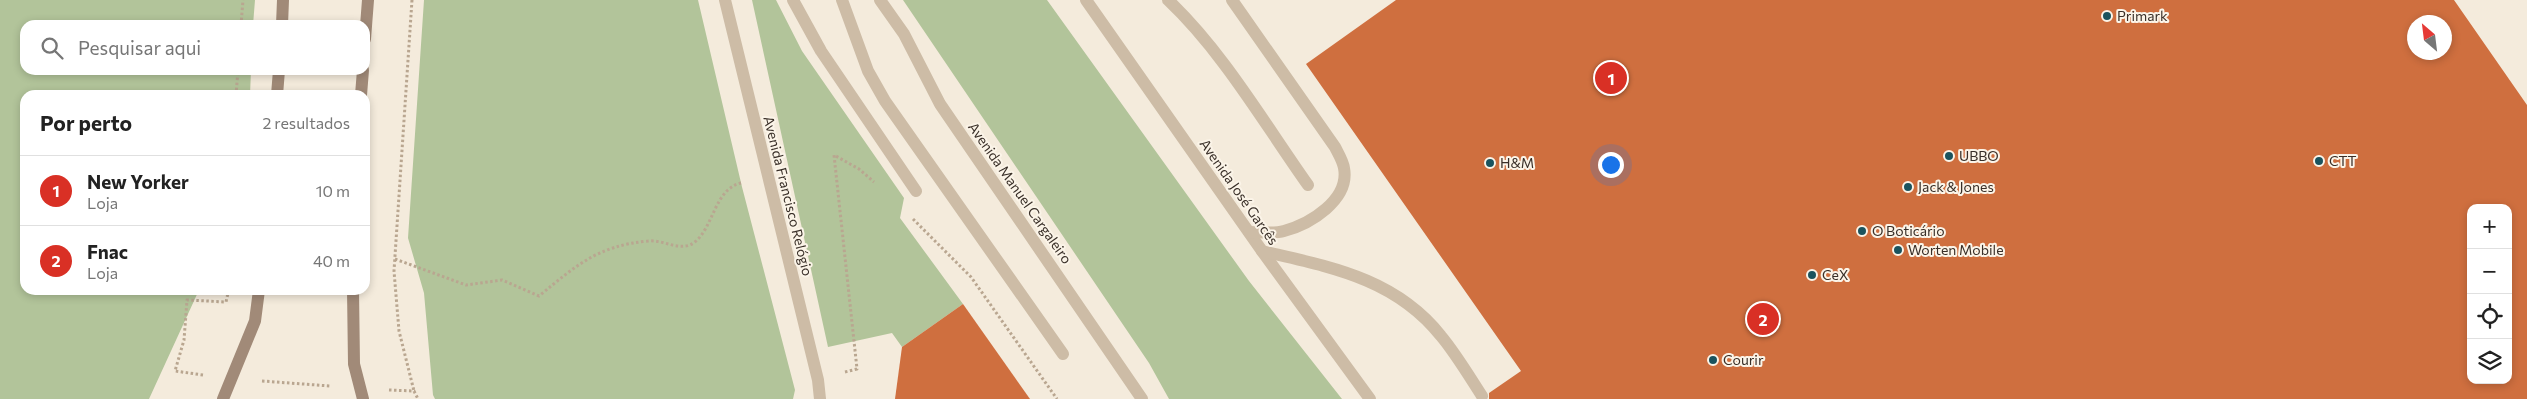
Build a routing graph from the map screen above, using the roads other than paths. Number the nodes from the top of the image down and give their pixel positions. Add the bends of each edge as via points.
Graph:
1 (283, 0) edge
2 (368, 0) edge
3 (725, 0) edge
4 (793, 0) edge
5 (842, 0) edge
6 (880, 0) edge
7 (1086, 0) edge
8 (1168, 0) edge
9 (1232, 0) edge
10 (282, 20) edge
11 (366, 20) edge
12 (278, 75) edge
13 (363, 75) edge
14 (277, 90) edge
15 (361, 90) edge
16 (1308, 185) dead end
17 (916, 191) dead end
18 (1249, 232) junction
19 (1262, 251) junction
20 (258, 295) edge
21 (353, 295) edge
22 (1063, 354) dead end
23 (1482, 396) dead end
24 (224, 399) edge
25 (363, 399) edge
26 (820, 399) edge
27 (1142, 399) edge
28 (1370, 399) edge

1 - 10 main road
2 - 11 main road
3 - 26 street, Avenida Francisco Relógio
4 - 17 street via 820,51
5 - 22 street via 868,71 885,101
6 - 27 street, Avenida Manuel Cargaleiro via 904,34 940,104
7 - 18 street, Avenida José Garcês
8 - 16 street via 1207,43
9 - 18 street via 1335,147 1345,169 1342,187 1329,206 1306,223 1283,232
12 - 14 main road
13 - 15 main road
18 - 19 street, Avenida José Garcês
19 - 23 street via 1346,271 1392,292 1421,314 1441,336
19 - 28 street, Avenida José Garcês
20 - 24 main road via 255,321
21 - 25 main road via 354,364

